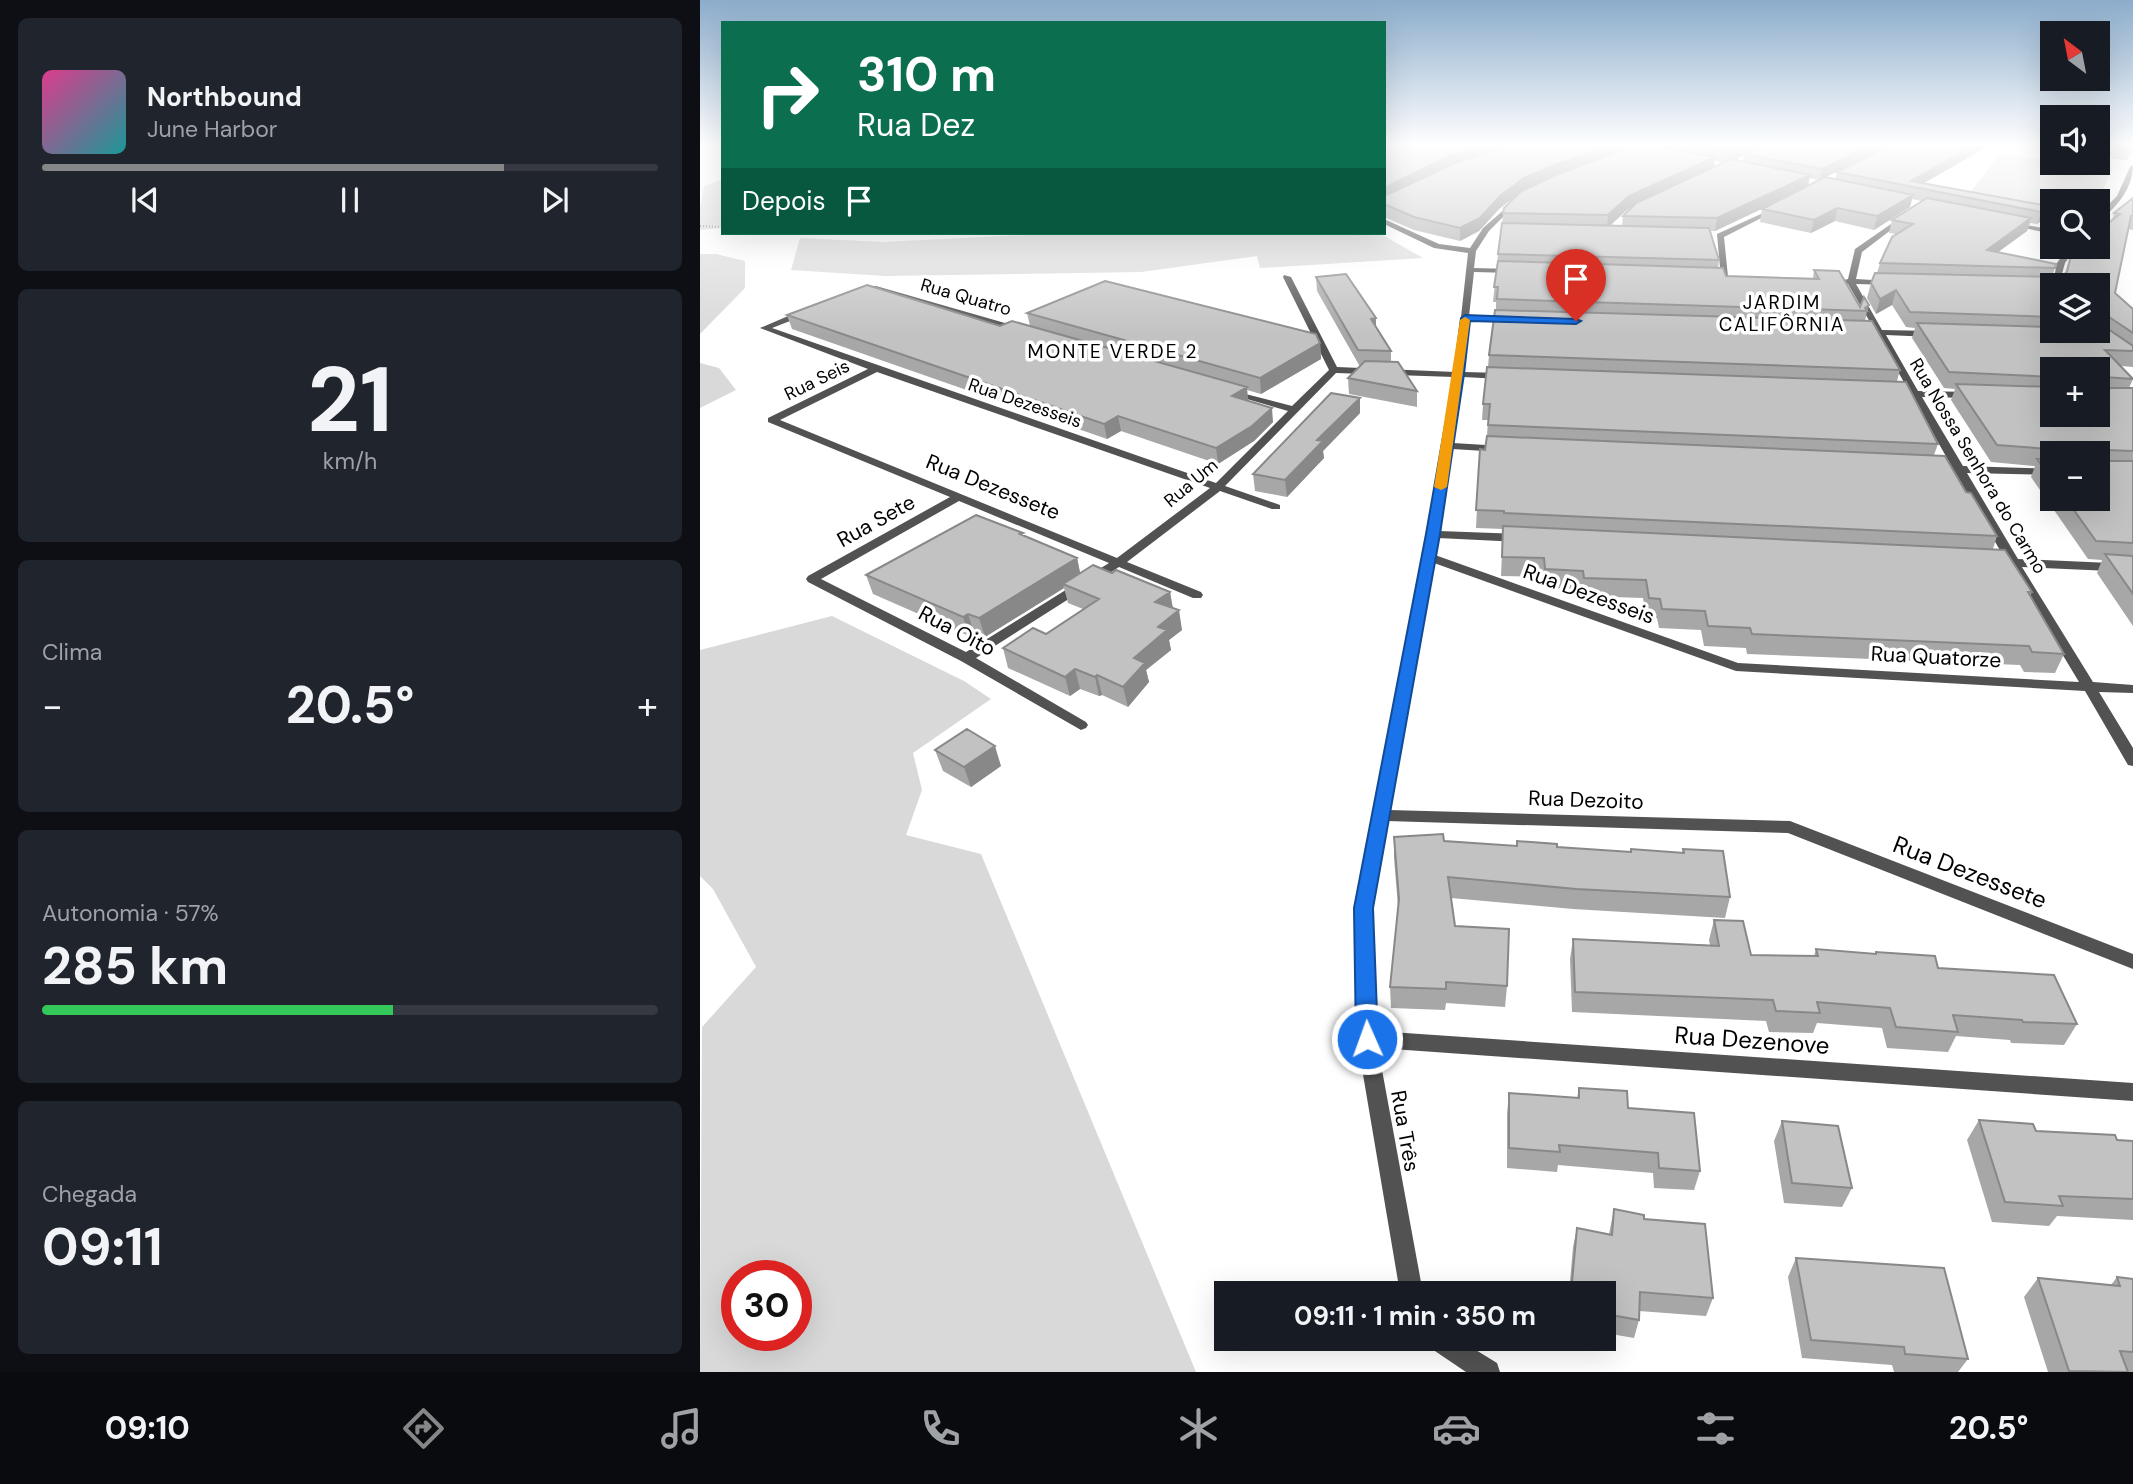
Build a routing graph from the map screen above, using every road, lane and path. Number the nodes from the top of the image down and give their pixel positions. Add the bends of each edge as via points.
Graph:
1 (1509, 208) edge
2 (1778, 208) edge
3 (1913, 212) edge
4 (1386, 222) edge
5 (2001, 222) edge
6 (700, 226) edge
7 (721, 227) edge
8 (1486, 230) junction
9 (1499, 230) edge
10 (2040, 230) edge
11 (1706, 236) edge
12 (1720, 236) junction
13 (1472, 251) junction
14 (1470, 270) junction
15 (1524, 271) edge
16 (1287, 277) dead end
17 (1711, 277) edge
18 (1724, 277) junction
19 (1737, 278) edge
20 (1839, 281) edge
21 (1852, 282) junction
22 (1905, 283) edge
23 (859, 292) edge
24 (811, 310) edge
25 (1465, 318) junction
26 (1021, 320) edge
27 (1521, 320) edge
28 (1009, 325) junction
29 (1866, 331) edge
30 (1880, 332) junction
31 (1035, 333) edge
32 (1303, 334) edge
33 (1949, 334) edge
34 (1316, 338) junction
35 (876, 369) junction
36 (1334, 370) junction
37 (1459, 374) junction
38 (1514, 377) edge
39 (1216, 387) edge
40 (1885, 392) edge
41 (1913, 393) junction
42 (1983, 396) edge
43 (1294, 410) junction
44 (772, 420) joint
45 (1447, 446) junction
46 (1517, 449) edge
47 (1947, 468) edge
48 (1961, 469) junction
49 (2040, 472) edge
50 (1217, 488) junction
51 (958, 497) junction
52 (1276, 507) dead end
53 (1433, 534) junction
54 (1530, 539) edge
55 (1429, 557) junction
56 (1986, 562) edge
57 (1118, 563) junction
58 (2014, 563) junction
59 (2133, 568) edge
60 (812, 579) joint
61 (1197, 596) dead end
62 (966, 658) junction
63 (1736, 667) joint
64 (2092, 688) junction
65 (2133, 689) edge
66 (1080, 725) dead end
67 (2133, 761) edge
68 (1380, 815) junction
69 (1790, 827) joint
70 (2133, 962) edge
71 (1367, 1039) junction
72 (2133, 1092) edge
73 (1409, 1281) edge
74 (1456, 1351) edge
75 (1488, 1372) edge

1 - 8 street
2 - 12 street
3 - 21 street via 1858,251
4 - 13 street via 1437,246
5 - 10 street
6 - 7 path
8 - 9 street
8 - 13 street
11 - 12 street
12 - 18 street
13 - 14 street, Rua Três
14 - 15 street
14 - 25 street, Rua Três
16 - 34 street
17 - 18 street
18 - 19 street
20 - 21 street
21 - 22 street
21 - 30 street, Rua Nossa Senhora do Carmo
23 - 28 street, Rua Quatro via 871,287
24 - 35 street, Rua Dezesseis via 764,328
25 - 27 street
25 - 37 street, Rua Três
26 - 28 street
28 - 31 street, Rua Quatro
29 - 30 street
30 - 33 street
30 - 41 street, Rua Nossa Senhora do Carmo
32 - 34 street
34 - 36 street
35 - 44 street, Rua Seis
35 - 50 street, Rua Dezesseis
36 - 37 street
36 - 43 street, Rua Um
37 - 38 street
37 - 45 street, Rua Três
39 - 43 street
40 - 41 street
41 - 42 street
41 - 48 street, Rua Nossa Senhora do Carmo
43 - 50 street, Rua Um
44 - 51 street, Rua Dezessete
45 - 46 street
45 - 53 street, Rua Três
47 - 48 street
48 - 49 street
48 - 58 street, Rua Nossa Senhora do Carmo
50 - 52 street, Rua Dezesseis
50 - 57 street, Rua Um
51 - 57 street, Rua Dezessete
51 - 60 street, Rua Sete
53 - 54 street
53 - 55 street, Rua Três
55 - 63 street, Rua Dezesseis
55 - 68 street, Rua Três
56 - 58 street
57 - 61 street, Rua Dezessete
57 - 62 street, Rua Um
58 - 59 street
58 - 64 street, Rua Nossa Senhora do Carmo
60 - 62 street, Rua Oito
62 - 66 street, Rua Oito
63 - 64 street, Rua Quatorze
64 - 65 street, Rua Quatorze
64 - 67 street, Rua Nossa Senhora do Carmo
68 - 69 street, Rua Dezoito
68 - 71 street, Rua Três via 1363,908
69 - 70 street, Rua Dezessete
71 - 72 street, Rua Dezenove
71 - 73 street, Rua Três
74 - 75 street

